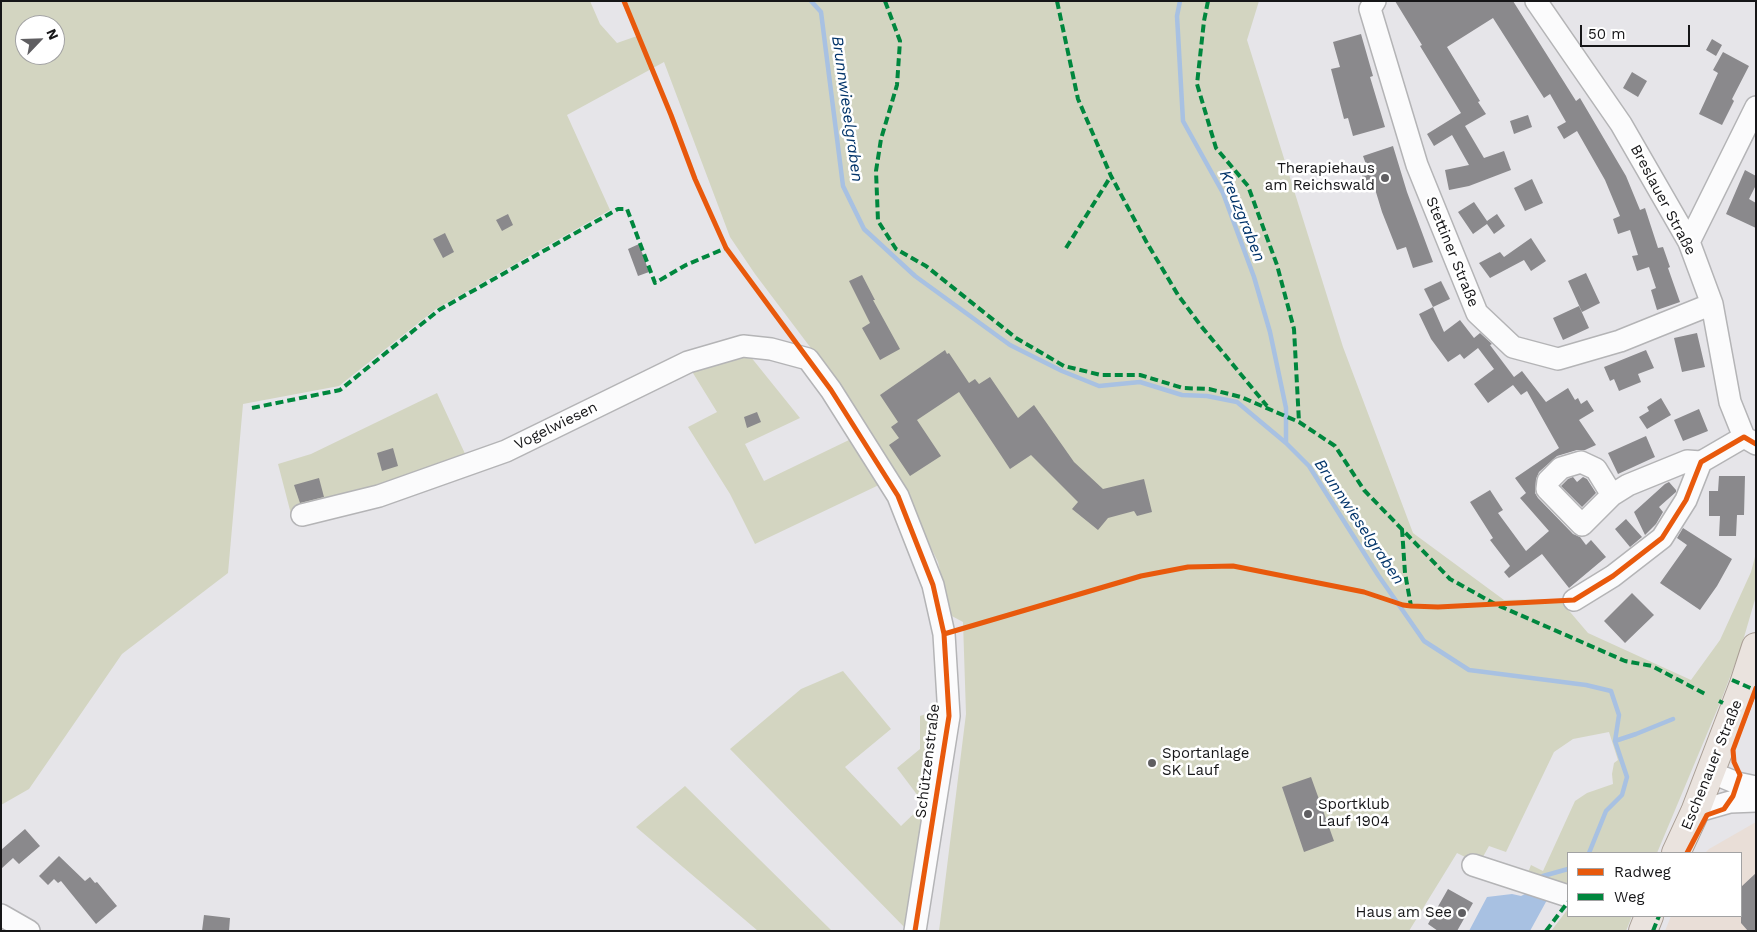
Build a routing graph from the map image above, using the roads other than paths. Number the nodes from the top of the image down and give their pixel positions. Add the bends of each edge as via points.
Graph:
1 (1375, 1) edge
2 (1545, 4) edge
3 (1756, 107) edge
4 (1689, 242) junction
5 (1712, 304) junction
6 (808, 359) joint
7 (1750, 441) edge
8 (1700, 462) junction
9 (1612, 495) dead end
10 (302, 515) dead end
11 (1574, 600) dead end
12 (1756, 647) edge
13 (1710, 772) junction
14 (1756, 787) edge
15 (1756, 801) edge
16 (1695, 812) junction
17 (1676, 852) edge
18 (1473, 865) dead end
19 (1561, 894) edge
20 (1, 915) edge
21 (1649, 917) edge
22 (28, 931) edge
23 (915, 931) edge
24 (1643, 931) edge

1 - 5 street, Stettiner Straße via 1370,10 1417,165 1477,313 1512,347 1558,359 1620,342
2 - 4 street, Breslauer Straße via 1621,124
3 - 4 street
4 - 5 street, Breslauer Straße
5 - 7 street, Breslauer Straße via 1730,402
6 - 10 street, Vogelwiesen via 771,349 743,346 688,362 506,450 379,496
6 - 23 street, Schützenstraße via 898,496 933,585 944,634 950,716
7 - 8 street
8 - 9 street via 1687,461
8 - 11 street via 1686,500 1662,538 1613,576
12 - 13 main road, Eschenauer Straße
13 - 14 street
13 - 16 main road, Eschenauer Straße
15 - 16 street via 1730,802
16 - 17 main road, Eschenauer Straße
18 - 19 street
20 - 22 street
21 - 24 main road

